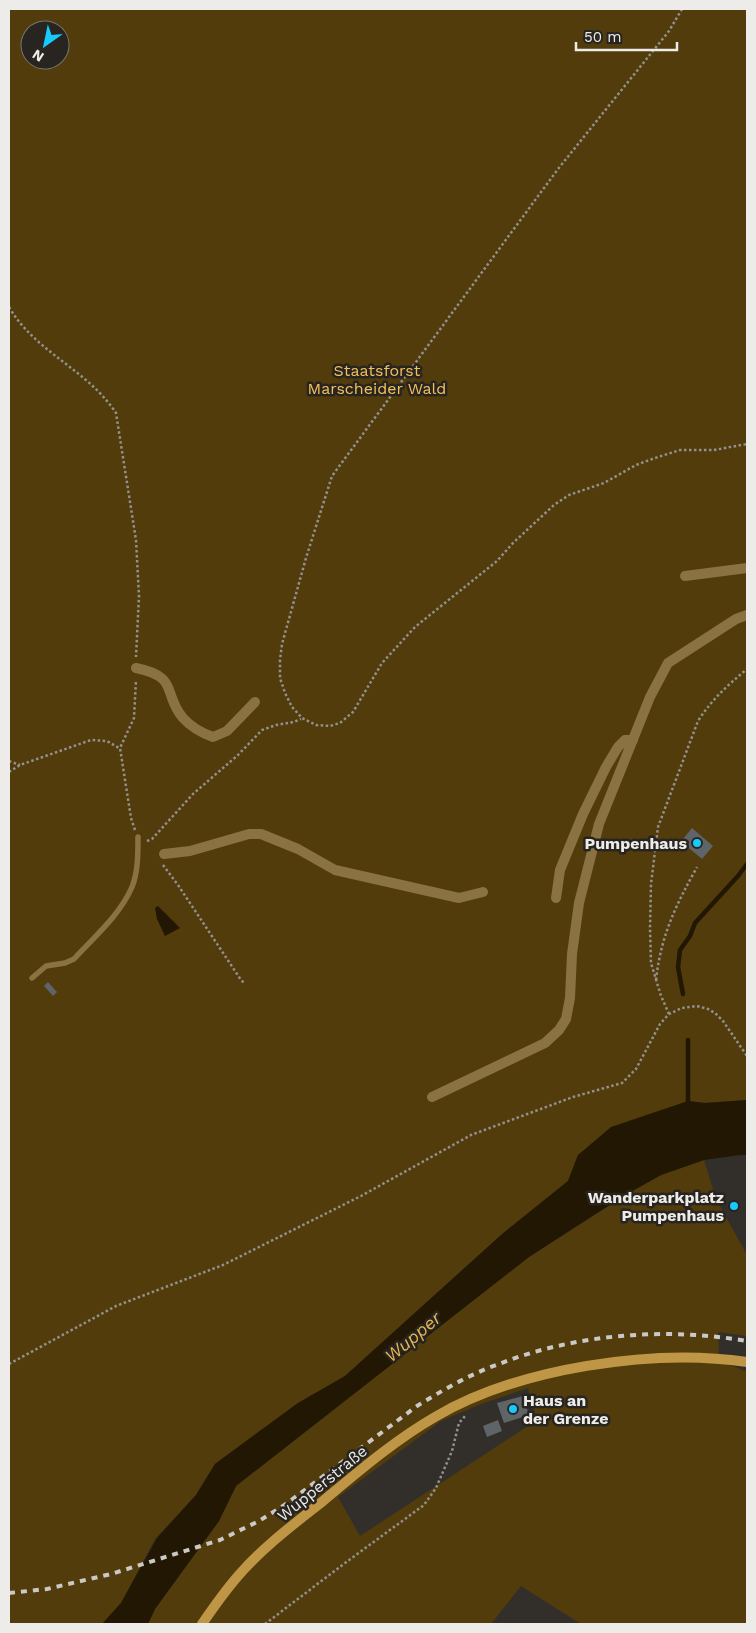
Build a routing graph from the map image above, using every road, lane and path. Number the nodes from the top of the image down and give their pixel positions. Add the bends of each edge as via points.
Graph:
1 (682, 9) edge
2 (9, 307) edge
3 (747, 444) edge
4 (747, 568) edge
5 (685, 576) dead end
6 (747, 615) edge
7 (136, 668) junction
8 (747, 668) edge
9 (255, 702) dead end
10 (302, 718) junction
11 (633, 740) junction
12 (120, 748) junction
13 (9, 761) edge
14 (20, 765) junction
15 (9, 772) edge
16 (138, 837) joint
17 (149, 846) dead end
18 (163, 859) joint
19 (697, 867) dead end
20 (483, 892) dead end
21 (556, 898) dead end
22 (32, 978) dead end
23 (656, 981) junction
24 (245, 984) dead end
25 (669, 1014) junction
26 (747, 1056) edge
27 (432, 1097) dead end
28 (747, 1362) edge
29 (9, 1364) edge
30 (471, 1399) junction
31 (202, 1624) edge
32 (265, 1624) edge

1 - 10 path via 669,31 558,169 332,476 306,558 280,660 284,693
2 - 7 path via 37,342 93,385 116,413 136,540 139,596
3 - 10 path via 714,450 680,450 636,465 604,483 569,495 547,511 497,561 408,634 382,663 353,712 340,723 316,725
4 - 5 street
6 - 11 street via 668,662
7 - 9 street via 154,672 166,681 183,718 213,737 227,731
7 - 12 path via 134,718
8 - 23 path via 720,692 698,720 658,827 650,928 651,963
10 - 17 path via 262,730 192,794 152,839 145,841
11 - 21 street via 625,740 618,747 583,814 560,870
11 - 27 street via 599,824 579,903 566,1019 546,1044
12 - 14 path via 107,741 91,740
12 - 16 path via 131,818
13 - 14 path
14 - 15 path
16 - 22 lane via 133,886 117,910 74,959 46,966
18 - 20 street via 248,834 261,834 298,849 335,870 459,898
18 - 24 path
19 - 23 path via 675,907 662,945
23 - 25 path
25 - 26 path via 697,1006 708,1009 723,1021
25 - 29 path via 660,1024 636,1069 622,1083 573,1097 471,1135 361,1196 222,1265 116,1306
28 - 30 main road, Wupperstraße via 721,1358 673,1358 606,1364 535,1378
30 - 31 main road, Wupperstraße via 415,1430 288,1529 237,1576
30 - 32 path via 474,1409 459,1424 452,1451 436,1488 424,1505

